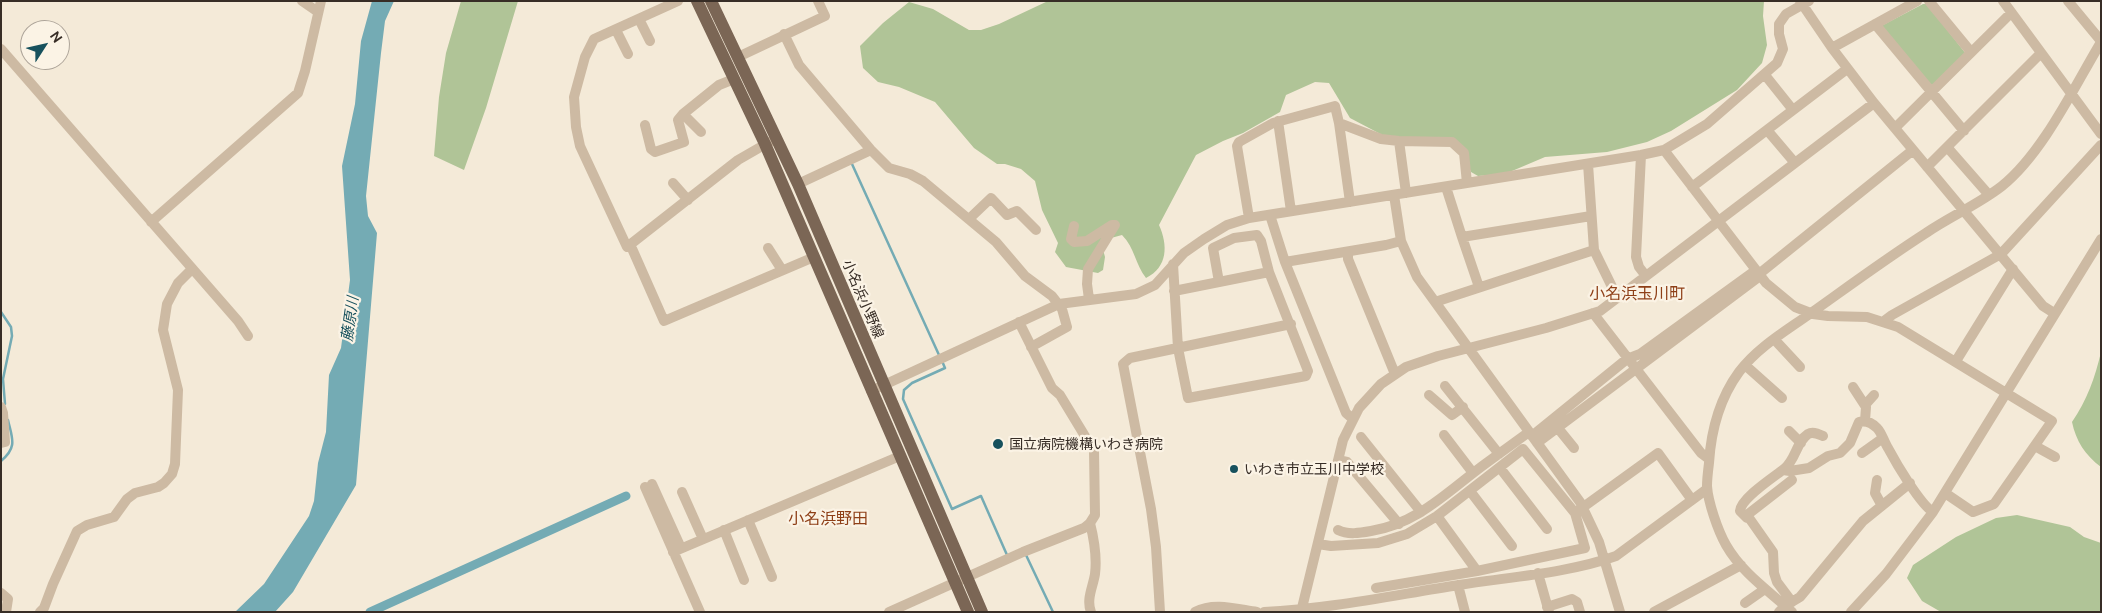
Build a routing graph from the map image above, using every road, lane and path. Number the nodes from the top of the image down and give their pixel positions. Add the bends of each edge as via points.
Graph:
1 (302, 1) edge
2 (678, 1) edge
3 (697, 1) edge
4 (711, 1) edge
5 (818, 1) edge
6 (1917, 1) edge
7 (1929, 1) edge
8 (2003, 1) edge
9 (2068, 1) edge
10 (1804, 2) edge
11 (320, 7) edge
12 (2011, 13) junction
13 (640, 19) junction
14 (1875, 24) junction
15 (616, 30) junction
16 (784, 34) junction
17 (650, 41) dead end
18 (2101, 42) edge
19 (1832, 48) junction
20 (1, 49) edge
21 (1972, 52) junction
22 (628, 54) dead end
23 (2040, 54) junction
24 (738, 57) junction
25 (1847, 69) junction
26 (1765, 75) junction
27 (734, 79) junction
28 (1932, 92) junction
29 (2070, 94) junction
30 (1874, 103) junction
31 (1793, 110) junction
32 (683, 114) junction
33 (1278, 121) junction
34 (1339, 123) junction
35 (645, 125) dead end
36 (1895, 128) junction
37 (1768, 130) junction
38 (1964, 130) junction
39 (701, 132) dead end
40 (2101, 134) edge
41 (771, 141) junction
42 (1399, 141) junction
43 (2101, 145) edge
44 (1947, 147) junction
45 (871, 150) junction
46 (1664, 150) junction
47 (1913, 150) junction
48 (1641, 156) junction
49 (1795, 163) junction
50 (1588, 164) junction
51 (1927, 167) junction
52 (673, 183) dead end
53 (1467, 183) junction
54 (798, 184) junction
55 (1446, 186) junction
56 (1692, 187) junction
57 (1406, 193) junction
58 (1394, 195) junction
59 (1989, 195) junction
60 (688, 200) junction
61 (1350, 202) junction
62 (1963, 210) junction
63 (1291, 211) junction
64 (1270, 214) junction
65 (1591, 216) junction
66 (1249, 218) junction
67 (969, 219) junction
68 (1718, 221) junction
69 (151, 222) junction
70 (1074, 226) dead end
71 (1036, 230) dead end
72 (1462, 237) junction
73 (2101, 239) edge
74 (1401, 241) junction
75 (630, 244) junction
76 (768, 248) dead end
77 (1594, 250) junction
78 (1348, 252) junction
79 (2001, 254) junction
80 (814, 257) junction
81 (1285, 262) junction
82 (1173, 264) junction
83 (192, 269) junction
84 (2013, 269) junction
85 (782, 270) junction
86 (1269, 272) junction
87 (1758, 273) junction
88 (1646, 276) junction
89 (1219, 282) junction
90 (1479, 287) junction
91 (1174, 291) junction
92 (1617, 298) junction
93 (1089, 299) junction
94 (1435, 302) junction
95 (1059, 304) junction
96 (1593, 313) junction
97 (2054, 313) junction
98 (1810, 314) junction
99 (1884, 321) junction
100 (1019, 322) junction
101 (1291, 324) junction
102 (248, 336) dead end
103 (1774, 339) junction
104 (1032, 347) junction
105 (1178, 348) junction
106 (1468, 348) junction
107 (1627, 359) junction
108 (1956, 361) junction
109 (1745, 365) junction
110 (1800, 367) dead end
111 (1635, 369) junction
112 (1395, 374) junction
113 (884, 384) junction
114 (1445, 386) dead end
115 (1852, 387) dead end
116 (871, 391) junction
117 (2006, 392) junction
118 (1429, 395) dead end
119 (1874, 395) dead end
120 (1782, 398) dead end
121 (1865, 405) junction
122 (1, 407) edge
123 (1463, 407) junction
124 (1353, 418) junction
125 (1865, 421) junction
126 (1557, 427) junction
127 (1788, 431) dead end
128 (1444, 435) dead end
129 (1823, 436) dead end
130 (1532, 437) junction
131 (1361, 438) dead end
132 (1882, 438) junction
133 (1, 443) edge
134 (1801, 443) junction
135 (2035, 446) junction
136 (1574, 448) dead end
137 (1862, 452) dead end
138 (1499, 454) junction
139 (900, 456) junction
140 (2055, 457) dead end
141 (1709, 459) junction
142 (1338, 460) junction
143 (1500, 468) junction
144 (1783, 470) junction
145 (1473, 473) junction
146 (1792, 480) dead end
147 (1877, 480) dead end
148 (1910, 482) junction
149 (648, 486) dead end
150 (1707, 488) junction
151 (1470, 491) junction
152 (682, 492) dead end
153 (1945, 493) junction
154 (1692, 500) junction
155 (1882, 504) junction
156 (1579, 510) junction
157 (1420, 512) junction
158 (1933, 512) junction
159 (1437, 516) junction
160 (1747, 518) junction
161 (748, 520) junction
162 (1090, 524) junction
163 (1399, 524) junction
164 (1547, 528) dead end
165 (724, 530) junction
166 (1338, 530) dead end
167 (703, 539) junction
168 (1318, 544) junction
169 (1512, 546) dead end
170 (677, 550) junction
171 (1605, 560) junction
172 (1741, 565) junction
173 (1476, 571) junction
174 (1538, 573) junction
175 (772, 577) dead end
176 (744, 580) dead end
177 (961, 580) junction
178 (1458, 585) junction
179 (1376, 588) dead end
180 (1765, 589) junction
181 (1, 593) edge
182 (1745, 603) dead end
183 (1347, 608) edge
184 (1787, 608) edge
185 (1548, 609) edge
186 (1302, 610) edge
187 (1858, 610) edge
188 (1251, 611) edge
189 (6, 612) edge
190 (40, 612) edge
191 (700, 612) edge
192 (890, 612) edge
193 (968, 612) edge
194 (982, 612) edge
195 (1091, 612) edge
196 (1160, 612) edge
197 (1195, 612) edge
198 (1264, 612) edge
199 (1465, 612) edge
200 (1580, 612) edge
201 (1620, 612) edge
202 (1654, 612) edge

1 - 11 street
2 - 13 street
3 - 27 main road, 小名浜小野線
4 - 24 main road, 小名浜小野線
5 - 16 street via 825,16
6 - 14 street
7 - 21 street
8 - 12 street
9 - 18 street
10 - 19 street
10 - 26 street via 1786,14 1779,24 1783,49 1777,63
11 - 69 street via 298,93
12 - 21 street
12 - 23 street
13 - 15 street
13 - 17 street
14 - 19 street
14 - 28 street
15 - 22 street
15 - 75 street via 592,41 580,73 574,108 580,146 627,247
16 - 24 street
16 - 45 street via 799,65
18 - 29 street
19 - 25 street
20 - 69 street
21 - 28 street
23 - 29 street
23 - 38 street
24 - 41 main road, 小名浜小野線
25 - 30 street
25 - 31 street
26 - 31 street
26 - 46 street via 1706,124
27 - 32 street via 719,85
27 - 41 main road, 小名浜小野線
28 - 36 street
28 - 38 street
29 - 40 street
29 - 59 street via 2041,143 2021,169
30 - 36 street
30 - 49 street
31 - 37 street
32 - 35 street via 678,120 684,142 655,152 651,149
32 - 39 street
33 - 34 street via 1335,106
33 - 63 street
33 - 66 street via 1237,146
34 - 42 street via 1364,134
34 - 61 street
36 - 47 street
37 - 49 street
37 - 56 street
38 - 44 street
41 - 54 main road, 小名浜小野線
41 - 60 street via 738,160
41 - 80 main road, 小名浜小野線
42 - 53 street via 1452,142 1464,153
42 - 57 street
43 - 79 street
44 - 51 street
44 - 59 street
45 - 54 street
45 - 67 street via 889,168 923,181
46 - 48 street
46 - 56 street
47 - 51 street
47 - 87 street
48 - 50 street
48 - 88 street via 1636,257
49 - 68 street
50 - 53 street
50 - 65 street
51 - 62 street
52 - 60 street
53 - 55 street
54 - 113 main road, 小名浜小野線
55 - 57 street
55 - 72 street
56 - 68 street
57 - 58 street
58 - 61 street
58 - 74 street
59 - 62 street
60 - 75 street
61 - 63 street
62 - 79 street
62 - 98 street via 1886,258
63 - 64 street
64 - 66 street
64 - 81 street
65 - 72 street
65 - 77 street
66 - 82 street via 1204,239
67 - 71 street via 991,198 1007,215 1017,211
67 - 95 street via 996,242 1016,268
68 - 87 street
68 - 88 street
69 - 83 street
70 - 93 street via 1071,239 1082,242 1115,225 1088,269
72 - 90 street
73 - 97 street
74 - 78 street
74 - 94 street via 1418,277
75 - 85 street via 649,272 664,321
76 - 85 street
77 - 90 street
77 - 92 street
78 - 81 street
78 - 112 street via 1348,259
79 - 84 street
79 - 99 street
80 - 85 street
80 - 116 main road, 小名浜小野線
81 - 124 street via 1346,413
82 - 91 street
82 - 93 street via 1155,285 1136,294
83 - 102 street
83 - 190 street via 178,283 167,304 162,330 178,390 172,474 158,487 131,496 114,517 88,524 77,531
84 - 97 street via 2043,306
84 - 108 street
86 - 89 street
86 - 89 street via 1257,235 1234,238 1213,248
86 - 101 street
87 - 98 street via 1787,302
87 - 107 street via 1640,354
87 - 111 street
88 - 92 street
89 - 91 street
90 - 94 street
91 - 105 street
92 - 96 street
93 - 95 street
94 - 106 street
95 - 100 street
95 - 104 street via 1067,329
96 - 106 street
96 - 107 street
97 - 117 street
98 - 99 street via 1862,316
98 - 103 street
99 - 108 street
100 - 104 street
100 - 113 street
101 - 105 street
101 - 105 street via 1308,371 1306,376 1188,398
103 - 109 street
103 - 110 street
104 - 162 street via 1052,388 1060,395 1094,451 1095,515
105 - 196 street via 1130,358 1123,364 1151,509
106 - 112 street via 1414,364
106 - 130 street
107 - 111 street
107 - 130 street
108 - 117 street
109 - 120 street
109 - 141 street via 1722,404
111 - 126 street
111 - 141 street via 1701,454
112 - 124 street via 1380,384
113 - 116 street
113 - 177 main road, 小名浜小野線
114 - 123 street
115 - 121 street
116 - 139 main road, 小名浜小野線
117 - 135 street via 2052,421
117 - 153 street
118 - 123 street via 1452,415
119 - 121 street
121 - 125 street
122 - 133 street via 5,442
123 - 138 street
124 - 142 street via 1342,440
125 - 132 street via 1878,429
125 - 144 street via 1859,422 1850,443 1840,453 1808,468
126 - 130 street
126 - 136 street
127 - 134 street
128 - 145 street
129 - 134 street via 1812,433
130 - 138 street
130 - 156 street
131 - 157 street
132 - 137 street
132 - 148 street
134 - 144 street
135 - 140 street
135 - 153 street via 1994,504 1973,512
138 - 145 street
139 - 161 street
139 - 177 main road, 小名浜小野線
141 - 150 street
142 - 163 street via 1347,462
142 - 168 street
143 - 151 street
143 - 156 street via 1523,449
143 - 164 street
144 - 160 street via 1741,506 1740,510
145 - 157 street
146 - 160 street via 1748,513
147 - 155 street via 1875,493
148 - 155 street
148 - 158 street
149 - 170 street
150 - 154 street
150 - 172 street via 1718,526
151 - 159 street
151 - 169 street
152 - 167 street
153 - 158 street
154 - 156 street via 1658,454
154 - 171 street via 1616,556
155 - 184 street via 1863,521 1800,598
156 - 171 street via 1599,542
156 - 173 street via 1585,548
157 - 163 street
158 - 187 street
159 - 168 street via 1407,534 1378,543
159 - 173 street
160 - 184 street via 1773,552 1774,573
161 - 165 street
161 - 175 street
162 - 177 street
162 - 195 street via 1095,572 1088,604
163 - 166 street via 1360,533
165 - 167 street
165 - 176 street
167 - 170 street
168 - 186 street
170 - 191 street
171 - 174 street
171 - 201 street
172 - 180 street
172 - 202 street
173 - 179 street
174 - 178 street
174 - 185 street
177 - 192 street
177 - 193 main road, 小名浜小野線
177 - 194 main road, 小名浜小野線
178 - 183 street
178 - 199 street
180 - 182 street
180 - 184 street
181 - 189 street via 8,599
183 - 186 street
185 - 200 street via 1572,599 1577,602
186 - 198 street
188 - 197 street via 1217,606

